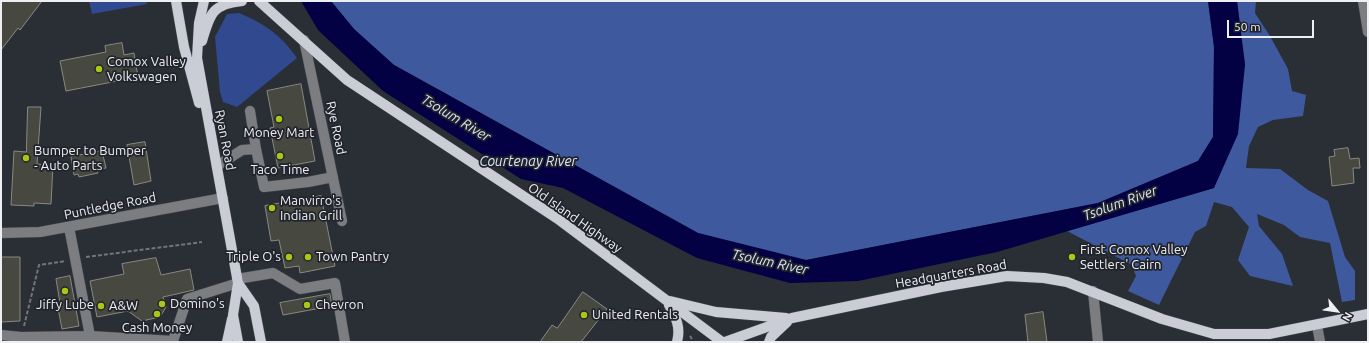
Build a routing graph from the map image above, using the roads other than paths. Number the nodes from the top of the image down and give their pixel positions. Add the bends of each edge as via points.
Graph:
1 (176, 1) edge
2 (204, 1) edge
3 (242, 1) edge
4 (246, 1) edge
5 (1363, 1) edge
6 (261, 2) edge
7 (1368, 32) edge
8 (304, 40) junction
9 (197, 58) junction
10 (250, 111) dead end
11 (256, 148) junction
12 (217, 166) junction
13 (333, 177) junction
14 (223, 198) junction
15 (342, 221) dead end
16 (69, 227) junction
17 (1, 233) edge
18 (238, 281) junction
19 (1093, 291) junction
20 (666, 300) junction
21 (1368, 314) edge
22 (233, 315) junction
23 (792, 318) junction
24 (1316, 325) junction
25 (1, 335) edge
26 (90, 336) junction
27 (21, 340) edge
28 (261, 340) edge
29 (227, 342) edge
30 (238, 342) edge
31 (345, 342) edge
32 (677, 342) edge
33 (722, 342) edge
34 (725, 342) edge
35 (769, 342) edge
36 (1098, 342) edge
37 (1320, 342) edge

1 - 12 main road via 184,47
2 - 9 main road, Ryan Road via 199,23
3 - 9 main road via 228,2 215,9 206,27
4 - 6 main road
5 - 7 street
6 - 8 main road, Old Island Highway
8 - 13 street, Rye Road
8 - 20 main road, Old Island Highway via 347,80 558,219
9 - 12 main road, Ryan Road
10 - 11 street
11 - 12 street via 242,150
11 - 13 street via 264,187
12 - 14 main road, Ryan Road
13 - 15 street, Rye Road
14 - 16 street, Puntledge Road
14 - 18 main road, Ryan Road
16 - 17 street, Puntledge Road via 40,232
16 - 26 street
18 - 22 main road, Ryan Road
18 - 26 street via 187,299 173,341
18 - 28 main road, Ryan Road via 254,306
18 - 31 street via 272,273 300,289 335,283
19 - 23 main road, Headquarters Road via 1067,282 1007,276
19 - 24 main road, Headquarters Road via 1162,319 1214,334 1269,334
19 - 36 street
20 - 23 main road via 716,312
20 - 32 main road via 678,320
20 - 33 main road, Old Island Highway
21 - 24 main road, Headquarters Road
22 - 29 main road
22 - 30 main road, Ryan Road
23 - 34 main road, Headquarters Road
23 - 35 main road via 771,337
24 - 37 street
25 - 27 street
26 - 27 street

